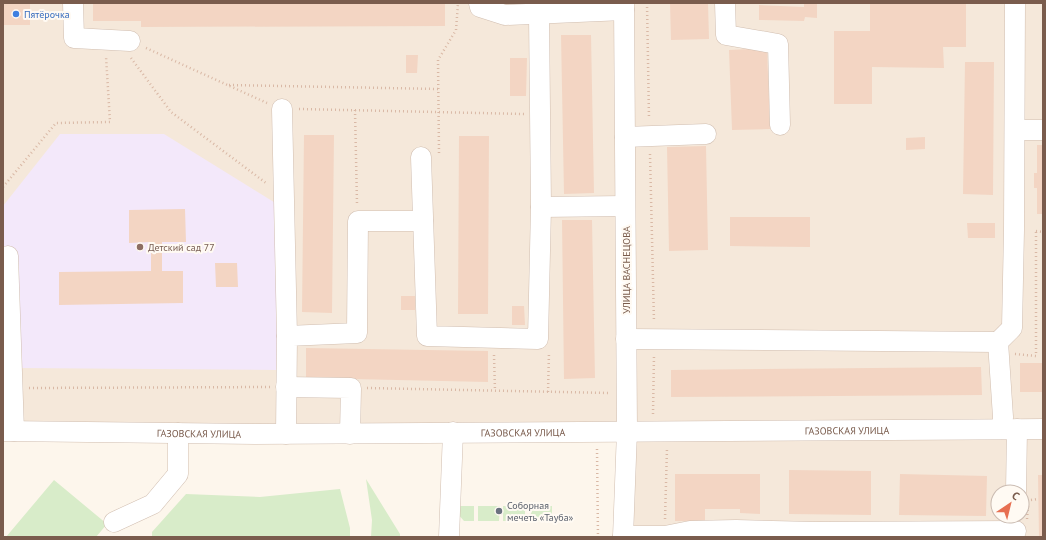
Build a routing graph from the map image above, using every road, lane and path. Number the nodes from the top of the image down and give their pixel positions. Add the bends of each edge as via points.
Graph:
1 (73, 3) edge
2 (458, 3) edge
3 (479, 3) edge
4 (647, 3) edge
5 (726, 3) edge
6 (1015, 3) edge
7 (624, 7) edge
8 (552, 10) edge
9 (118, 40) junction
10 (227, 85) junction
11 (438, 89) junction
12 (282, 108) junction
13 (355, 110) junction
14 (438, 112) junction
15 (540, 115) junction
16 (780, 125) dead end
17 (1015, 130) junction
18 (1043, 130) edge
19 (706, 134) dead end
20 (650, 136) junction
21 (625, 137) junction
22 (430, 158) joint
23 (3, 186) edge
24 (284, 197) junction
25 (625, 206) junction
26 (541, 207) junction
27 (358, 221) junction
28 (423, 221) junction
29 (8, 256) dead end
30 (288, 336) junction
31 (494, 338) junction
32 (626, 339) junction
33 (655, 339) junction
34 (998, 342) junction
35 (7, 357) edge
36 (286, 387) junction
37 (12, 388) junction
38 (350, 388) junction
39 (495, 391) junction
40 (627, 393) junction
41 (653, 415) dead end
42 (1010, 429) junction
43 (1043, 429) edge
44 (8, 431) edge
45 (627, 431) junction
46 (667, 431) junction
47 (453, 432) junction
48 (597, 432) junction
49 (178, 433) junction
50 (286, 434) junction
51 (350, 434) junction
52 (1015, 484) edge
53 (114, 522) dead end
54 (1016, 528) edge
55 (623, 536) edge
56 (665, 536) junction
57 (449, 537) edge
58 (598, 537) edge

1 - 9 street via 74,38
2 - 11 path via 456,30 438,60
3 - 8 street via 480,7 505,15
4 - 20 path
5 - 16 street via 726,35 778,44
6 - 17 street
7 - 8 street
7 - 21 street, УЛИЦА ВАСНЕЦОВА
8 - 15 street
9 - 10 path
9 - 23 path via 110,122 56,122
9 - 24 path via 171,112
10 - 11 path
10 - 12 path
11 - 14 path
12 - 13 path
12 - 24 street
13 - 14 path
13 - 27 path
14 - 15 path
14 - 22 path
15 - 26 street
17 - 18 street
17 - 34 street via 1012,328
19 - 20 street
20 - 21 street
20 - 33 path
21 - 25 street, УЛИЦА ВАСНЕЦОВА
22 - 28 street
24 - 30 street
25 - 26 street
25 - 32 street, УЛИЦА ВАСНЕЦОВА
26 - 31 street via 538,339
27 - 28 street
27 - 30 street via 357,333
28 - 31 street via 427,336
29 - 35 street
30 - 36 street
31 - 39 path
32 - 33 street
32 - 40 street, УЛИЦА ВАСНЕЦОВА
33 - 34 street
33 - 41 path
34 - 42 street via 1003,417
35 - 37 street
36 - 37 path
36 - 38 street
36 - 50 street
37 - 44 street
38 - 39 path
38 - 51 street
39 - 40 path
40 - 45 street, УЛИЦА ВАСНЕЦОВА
42 - 43 street, ГАЗОВСКАЯ УЛИЦА
42 - 46 street, ГАЗОВСКАЯ УЛИЦА
42 - 52 street
44 - 49 street, ГАЗОВСКАЯ УЛИЦА
45 - 46 street, ГАЗОВСКАЯ УЛИЦА
45 - 48 street, ГАЗОВСКАЯ УЛИЦА
45 - 55 street, УЛИЦА ВАСНЕЦОВА
46 - 56 path
47 - 48 street, ГАЗОВСКАЯ УЛИЦА
47 - 51 street, ГАЗОВСКАЯ УЛИЦА
47 - 57 street
48 - 58 path
49 - 50 street, ГАЗОВСКАЯ УЛИЦА
49 - 53 street via 178,474 153,504
50 - 51 street, ГАЗОВСКАЯ УЛИЦА
54 - 56 street via 815,532 690,531
55 - 56 street

